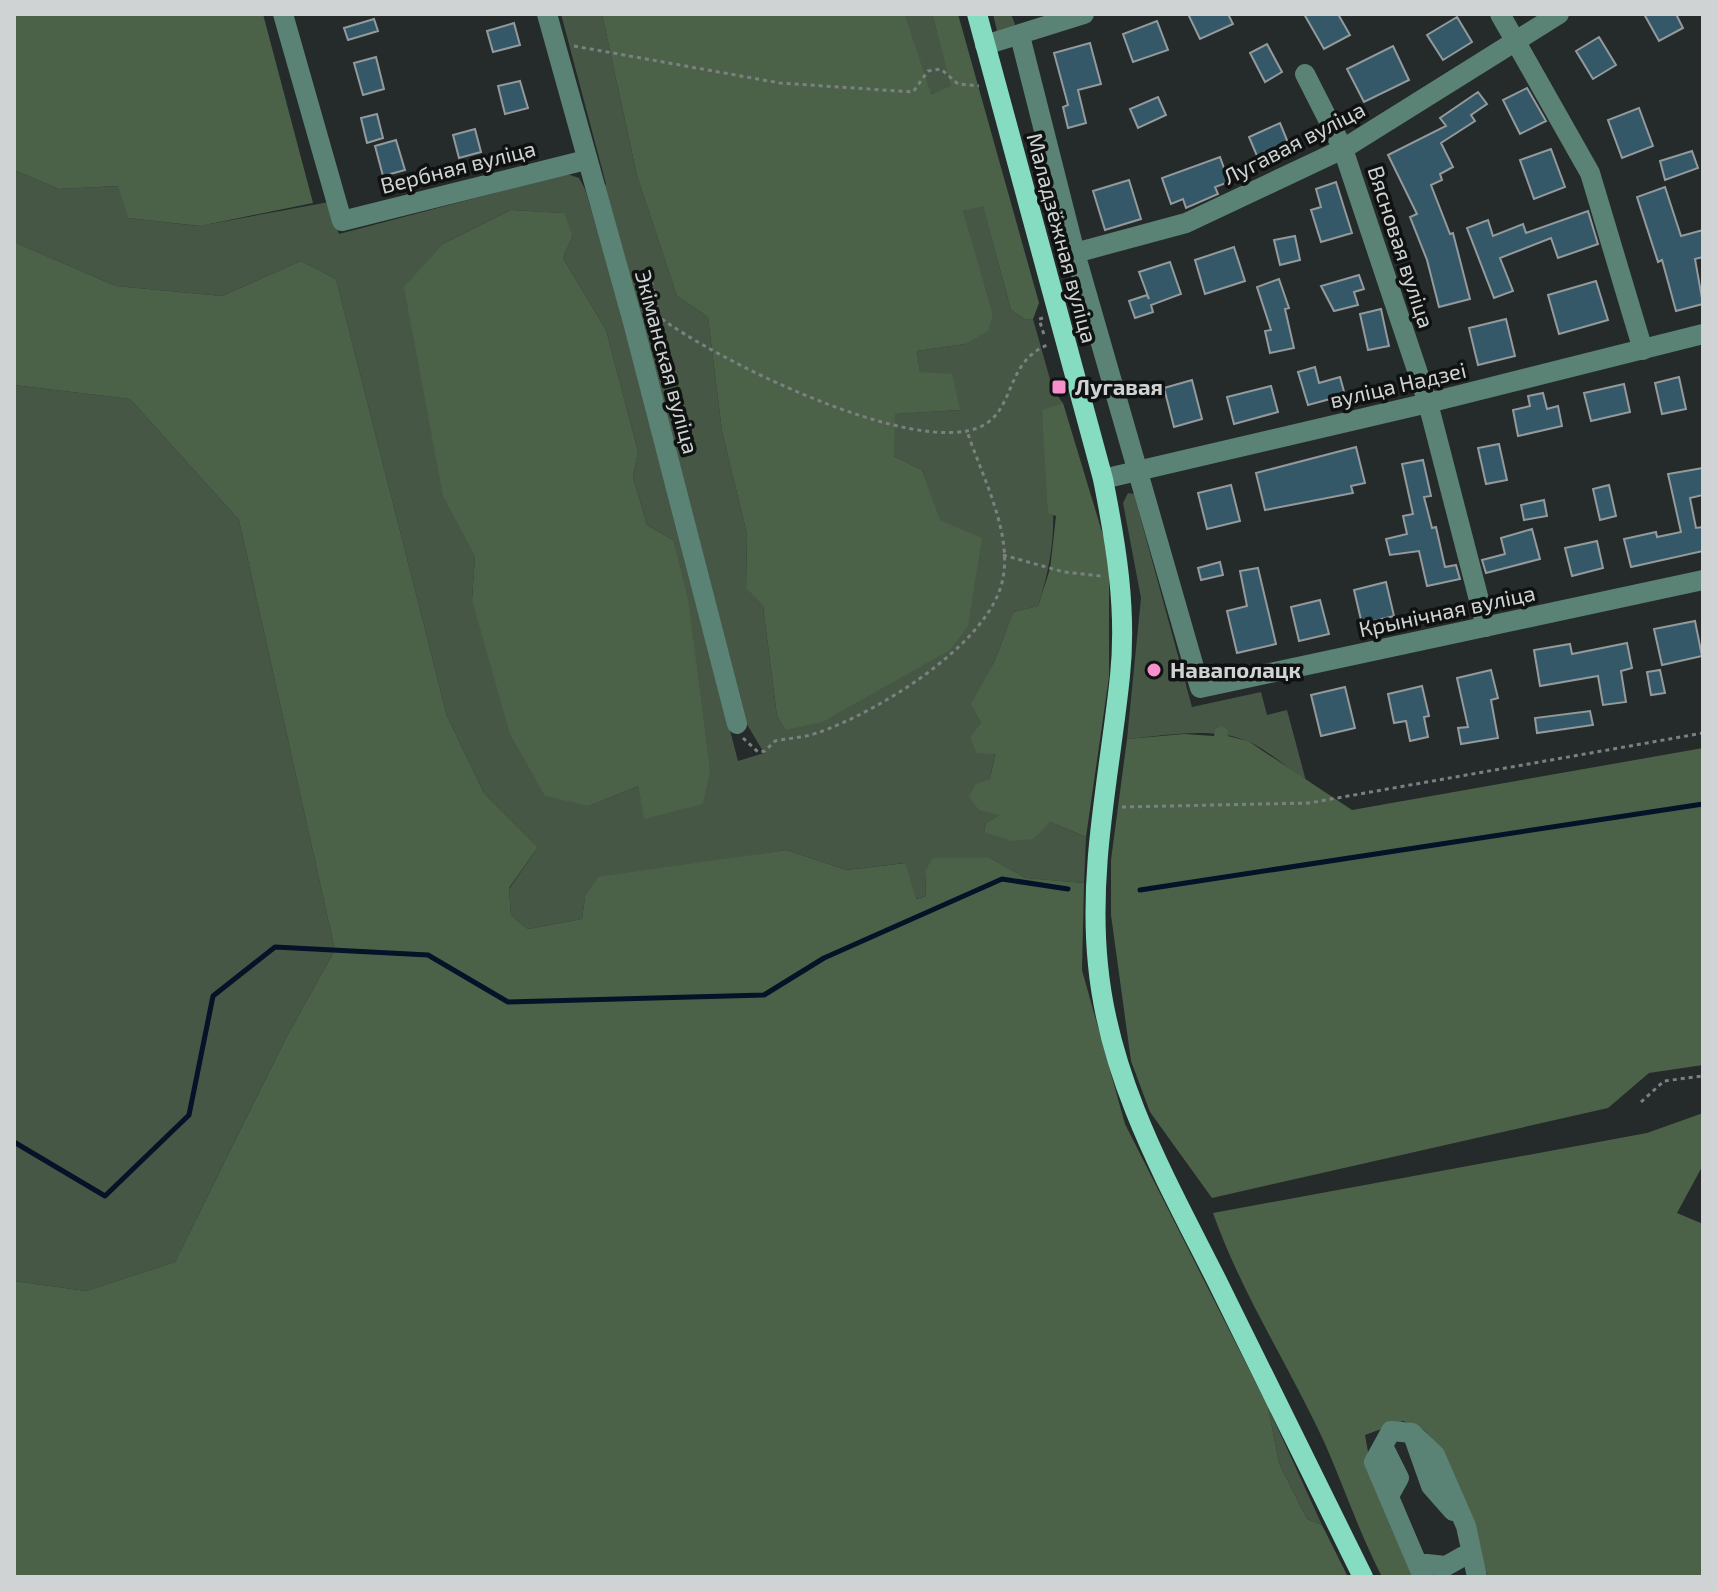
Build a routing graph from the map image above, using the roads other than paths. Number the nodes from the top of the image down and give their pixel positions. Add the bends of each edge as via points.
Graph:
1 (283, 14) edge
2 (547, 14) edge
3 (977, 14) edge
4 (1084, 14) edge
5 (1500, 14) edge
6 (1559, 14) edge
7 (1020, 36) junction
8 (1517, 39) junction
9 (985, 45) junction
10 (1305, 74) dead end
11 (1343, 149) junction
12 (586, 160) junction
13 (1075, 253) junction
14 (1703, 334) edge
15 (1643, 350) junction
16 (1428, 403) junction
17 (1136, 471) junction
18 (1103, 479) junction
19 (1703, 580) edge
20 (1486, 627) junction
21 (737, 724) road end
22 (1469, 1553) junction
23 (1420, 1570) edge
24 (1363, 1577) edge
25 (1477, 1577) edge

1 - 12 street, Вербная вуліца via 342,221
2 - 12 street, Экіманская вуліца
3 - 9 main road, Маладзёжная вуліца
4 - 7 street
5 - 8 street
6 - 8 street, Лугавая вуліца
7 - 9 street
7 - 13 street
8 - 11 street, Лугавая вуліца
8 - 15 street via 1590,173
9 - 18 main road, Маладзёжная вуліца
10 - 11 street, Вясновая вуліца
11 - 13 street, Лугавая вуліца via 1186,223
11 - 16 street, Вясновая вуліца
12 - 21 street, Экіманская вуліца
13 - 17 street
14 - 15 street, вуліца Надзеі
15 - 16 street, вуліца Надзеі
16 - 17 street, вуліца Надзеі
16 - 20 street, Вясновая вуліца
17 - 18 street, вуліца Надзеі
17 - 20 street, Крынічная вуліца via 1200,688
18 - 24 main road, Маладзёжная вуліца via 1120,579 1120,677 1096,874 1098,966 1106,1018 1132,1106
19 - 20 street, Крынічная вуліца
22 - 23 street via 1446,1566
22 - 23 street via 1466,1526 1435,1455 1412,1433 1391,1431 1374,1462
22 - 25 street

